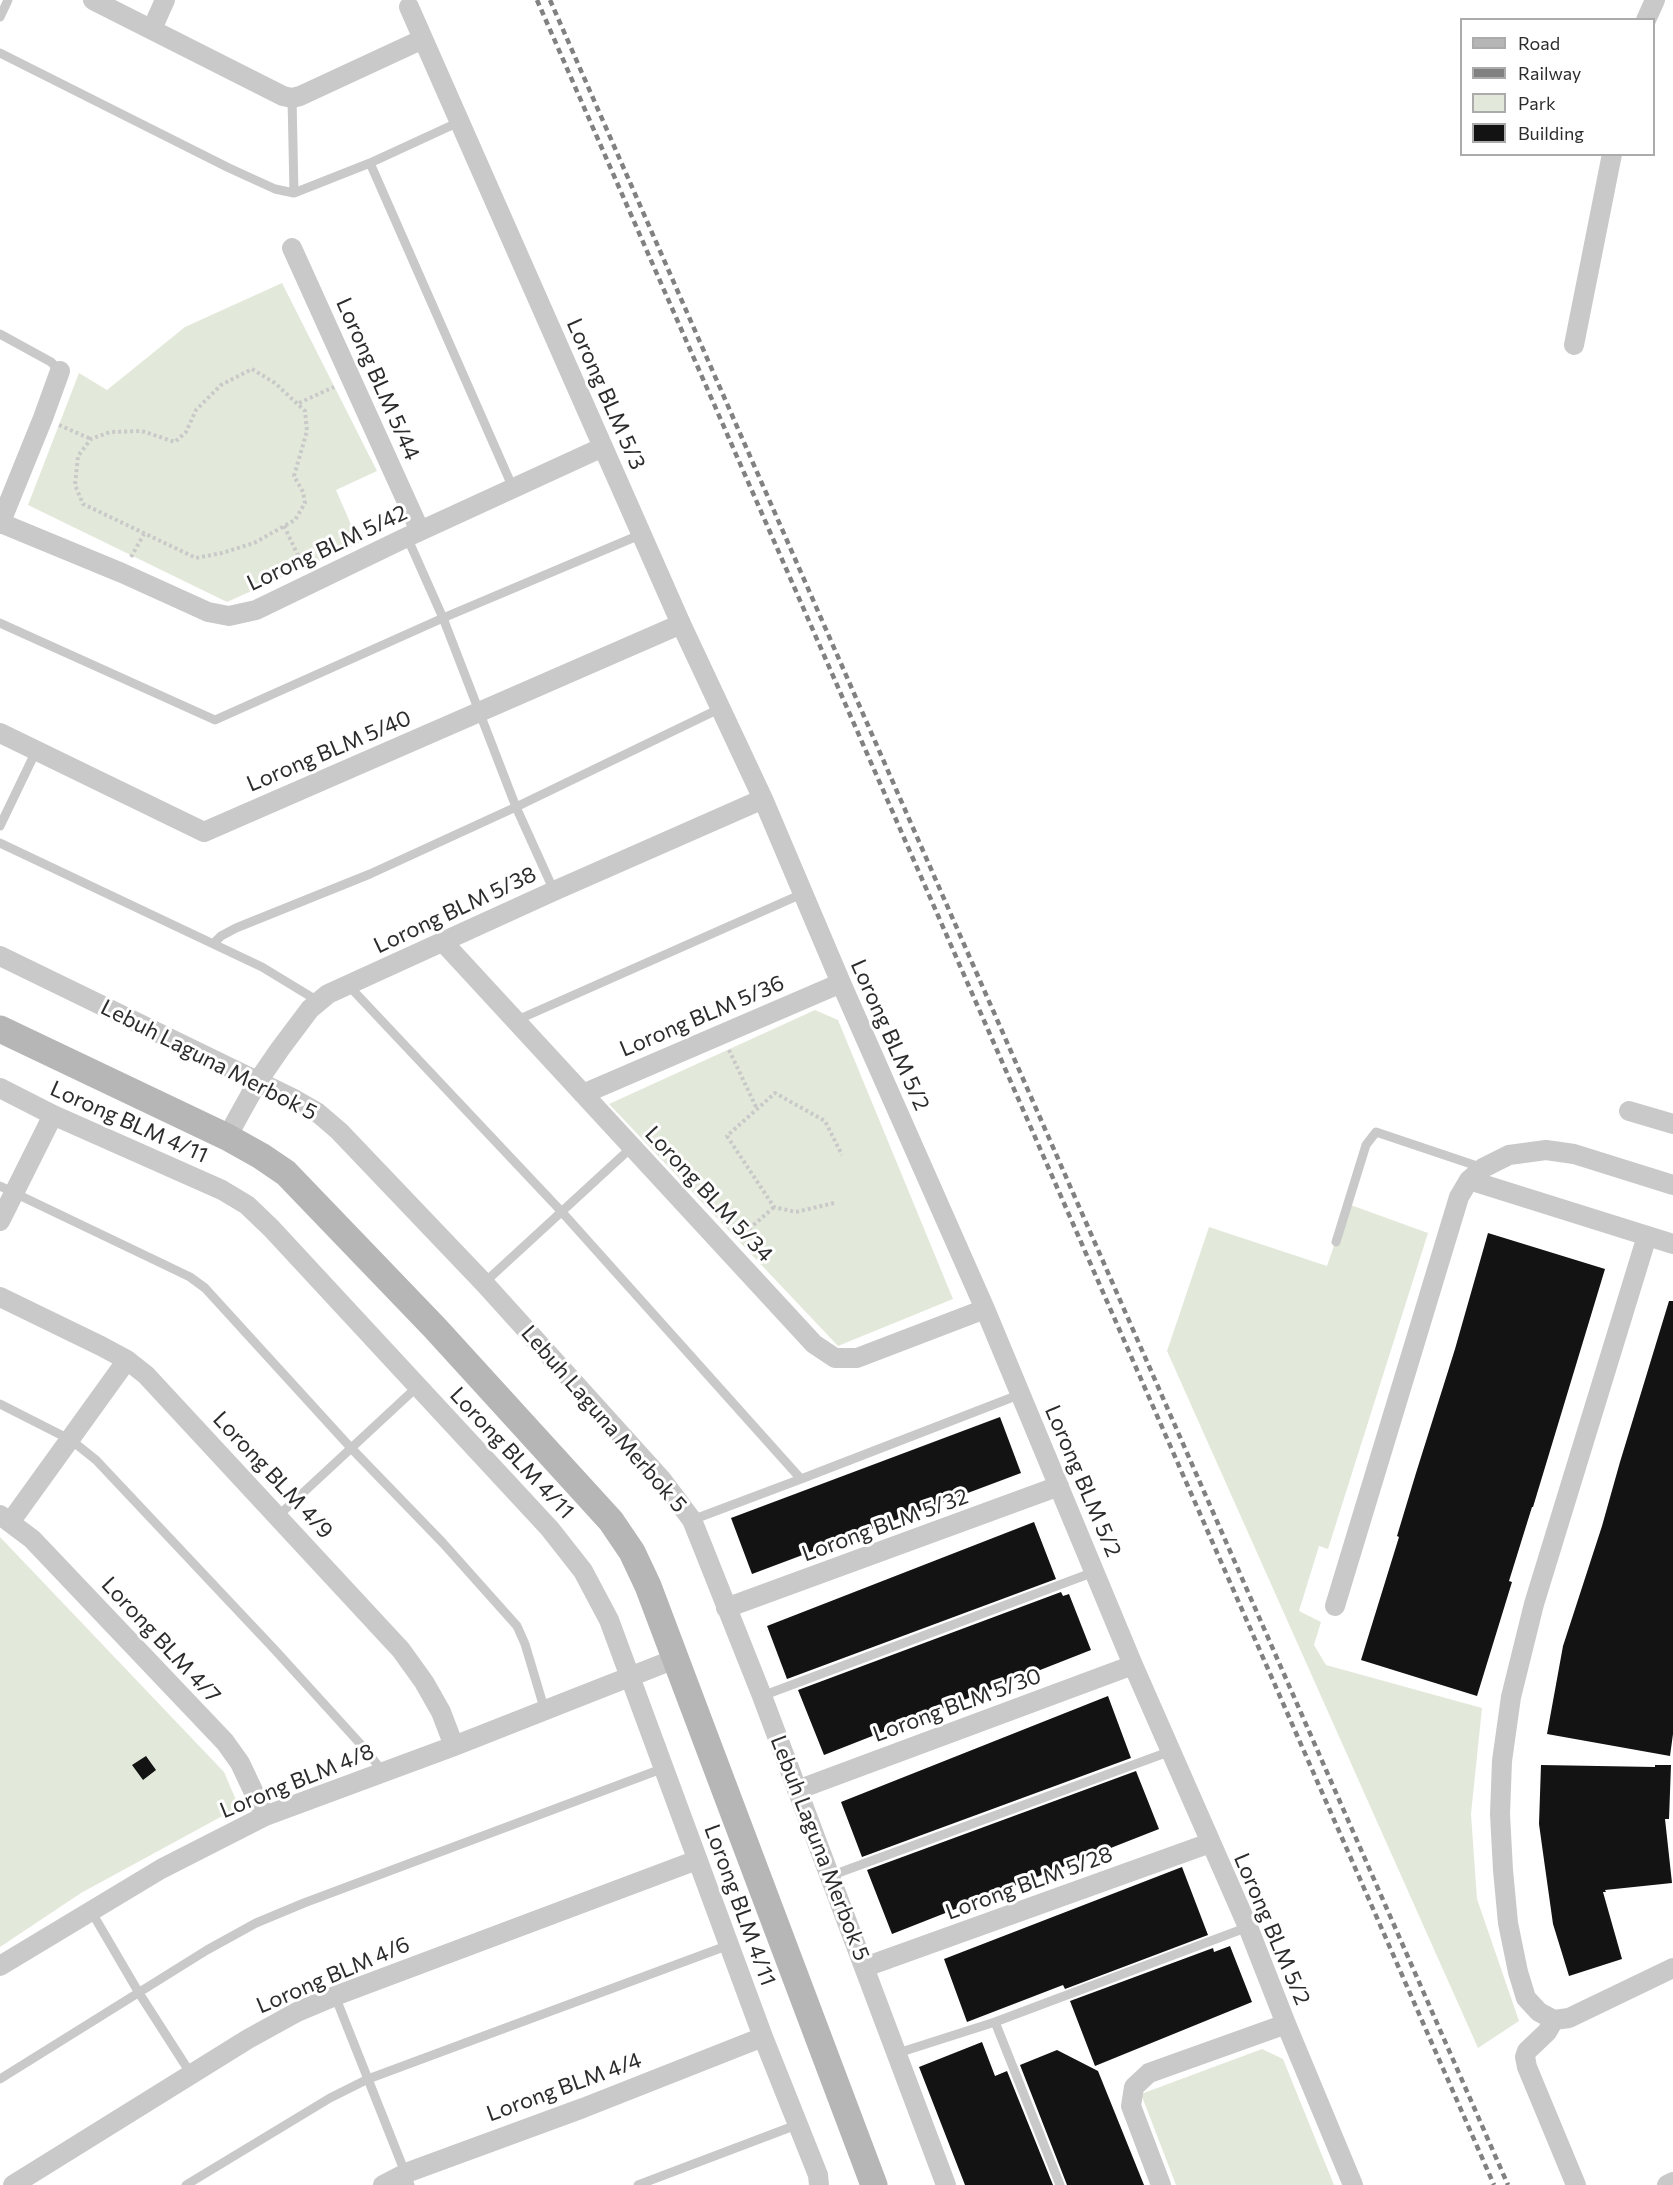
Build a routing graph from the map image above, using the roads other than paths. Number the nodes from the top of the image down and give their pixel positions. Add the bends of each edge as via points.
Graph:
1 (8, 0) edge
2 (93, 0) edge
3 (165, 0) edge
4 (1655, 0) edge
5 (409, 7) dead end
6 (0, 17) edge
7 (1647, 18) edge
8 (152, 29) junction
9 (423, 39) junction
10 (0, 53) edge
11 (292, 98) junction
12 (459, 122) junction
13 (1612, 156) edge
14 (369, 163) junction
15 (294, 193) junction
16 (292, 248) dead end
17 (0, 334) edge
18 (1574, 345) dead end
19 (60, 371) joint
20 (603, 447) junction
21 (513, 488) junction
22 (0, 523) edge
23 (413, 534) junction
24 (642, 534) junction
25 (443, 618) junction
26 (0, 623) edge
27 (681, 624) junction
28 (721, 708) junction
29 (479, 712) junction
30 (0, 733) edge
31 (36, 751) junction
32 (763, 799) junction
33 (516, 807) junction
34 (0, 826) edge
35 (0, 843) edge
36 (554, 891) junction
37 (804, 893) junction
38 (443, 942) junction
39 (214, 943) junction
40 (0, 956) edge
41 (841, 983) junction
42 (348, 985) junction
43 (318, 1001) junction
44 (515, 1021) junction
45 (0, 1029) edge
46 (258, 1081) junction
47 (0, 1088) edge
48 (583, 1094) junction
49 (1629, 1111) dead end
50 (53, 1115) junction
51 (1673, 1124) edge
52 (227, 1137) junction
53 (632, 1146) junction
54 (1476, 1174) junction
55 (1673, 1185) edge
56 (7, 1190) edge
57 (561, 1211) junction
58 (0, 1221) edge
59 (1647, 1236) junction
60 (1336, 1242) dead end
61 (1673, 1244) edge
62 (484, 1283) junction
63 (0, 1297) edge
64 (985, 1309) junction
65 (128, 1360) junction
66 (417, 1387) junction
67 (1021, 1394) junction
68 (0, 1404) edge
69 (71, 1440) junction
70 (351, 1448) junction
71 (801, 1479) junction
72 (1059, 1486) junction
73 (279, 1516) junction
74 (5, 1518) edge
75 (692, 1520) junction
76 (1095, 1571) junction
77 (1335, 1606) dead end
78 (726, 1608) junction
79 (675, 1659) junction
80 (1133, 1665) junction
81 (630, 1677) junction
82 (762, 1696) junction
83 (545, 1711) junction
84 (454, 1746) junction
85 (1171, 1751) junction
86 (664, 1768) junction
87 (383, 1772) junction
88 (797, 1790) junction
89 (265, 1816) junction
90 (1210, 1843) junction
91 (697, 1860) junction
92 (830, 1876) junction
93 (91, 1911) junction
94 (1248, 1928) junction
95 (729, 1945) junction
96 (0, 1966) edge
97 (865, 1967) junction
98 (1673, 1968) edge
99 (139, 1993) junction
100 (335, 1996) junction
101 (1554, 2020) junction
102 (995, 2022) junction
103 (1286, 2024) junction
104 (763, 2037) junction
105 (898, 2053) junction
106 (191, 2074) junction
107 (0, 2079) edge
108 (368, 2079) junction
109 (799, 2124) junction
110 (408, 2179) edge
111 (1673, 2182) edge
112 (13, 2185) edge
113 (186, 2185) edge
114 (383, 2185) edge
115 (638, 2185) edge
116 (819, 2185) edge
117 (874, 2185) edge
118 (946, 2185) edge
119 (1059, 2185) edge
120 (1160, 2185) edge
121 (1353, 2185) edge
122 (1576, 2185) edge
123 (1667, 2185) edge

1 - 6 lane
2 - 8 street
3 - 8 street
4 - 7 street
5 - 9 street, Lorong BLM 5/3
8 - 11 street
9 - 11 street
9 - 12 street, Lorong BLM 5/3
10 - 15 lane via 229,168 275,189
11 - 15 lane
12 - 14 lane
12 - 20 street, Lorong BLM 5/3
13 - 18 street
14 - 15 lane
14 - 21 lane
16 - 23 street, Lorong BLM 5/44 via 353,379
17 - 19 lane
19 - 22 street
20 - 21 street, Lorong BLM 5/42
20 - 24 street, Lorong BLM 5/3
21 - 23 street, Lorong BLM 5/42
22 - 23 street, Lorong BLM 5/42 via 208,612 229,616 256,610
23 - 25 lane
24 - 25 lane
24 - 27 street, Lorong BLM 5/3
25 - 26 lane via 215,720
25 - 29 lane
27 - 28 street, Lorong BLM 5/3
27 - 29 street, Lorong BLM 5/40
28 - 32 street, Lorong BLM 5/3
28 - 33 lane
29 - 31 street, Lorong BLM 5/40 via 204,832
29 - 33 lane
30 - 31 street, Lorong BLM 5/40
31 - 34 lane
32 - 36 street, Lorong BLM 5/38
32 - 37 street, Lorong BLM 5/2
33 - 36 lane
33 - 39 lane via 370,874 236,928
35 - 39 lane
36 - 38 street, Lorong BLM 5/38
37 - 41 street, Lorong BLM 5/2
37 - 44 lane
38 - 42 street, Lorong BLM 5/38
38 - 44 street, Lorong BLM 5/34
39 - 43 lane
40 - 46 street, Lebuh Laguna Merbok 5
41 - 48 street, Lorong BLM 5/36
41 - 64 street, Lorong BLM 5/2
42 - 43 street, Lorong BLM 5/38
42 - 57 lane
43 - 46 street, Lorong BLM 5/38
44 - 48 street, Lorong BLM 5/34
45 - 52 street
46 - 52 street, Lorong BLM 5/38
46 - 62 street, Lebuh Laguna Merbok 5 via 318,1113 339,1131
47 - 50 street, Lorong BLM 4/11
48 - 53 street, Lorong BLM 5/34
49 - 51 street
50 - 56 street
50 - 66 street, Lorong BLM 4/11 via 222,1190 247,1205
52 - 79 street via 286,1173 435,1328 611,1521 648,1586
53 - 57 lane
53 - 64 street, Lorong BLM 5/34 via 814,1344 835,1358 857,1358
54 - 55 street via 1509,1155 1546,1150 1574,1154
54 - 59 street
54 - 60 lane via 1376,1132 1366,1145
54 - 77 street via 1459,1197
56 - 58 street
56 - 70 lane via 163,1263 205,1288
57 - 62 lane
57 - 71 lane
59 - 61 street
59 - 101 street via 1534,1604 1510,1697 1502,1761 1500,1814 1508,1923 1526,1998
62 - 75 street, Lebuh Laguna Merbok 5 via 662,1480
63 - 65 street, Lorong BLM 4/9
64 - 67 street, Lorong BLM 5/2
65 - 69 street
65 - 73 street, Lorong BLM 4/9
66 - 70 lane
66 - 81 street, Lorong BLM 4/11 via 550,1529 583,1571 609,1620
67 - 71 lane
67 - 72 street, Lorong BLM 5/2
68 - 69 lane
69 - 74 street
69 - 87 lane via 96,1460 267,1641
70 - 73 lane
70 - 83 lane via 517,1626
71 - 75 lane
72 - 76 street, Lorong BLM 5/2
72 - 78 street, Lorong BLM 5/32
73 - 84 street, Lorong BLM 4/9 via 401,1650 441,1712
74 - 89 street, Lorong BLM 4/7 via 32,1539 225,1742 240,1763
75 - 78 street, Lebuh Laguna Merbok 5
76 - 80 street, Lorong BLM 5/2
76 - 82 lane
78 - 82 street, Lebuh Laguna Merbok 5
79 - 81 street, Lorong BLM 4/8
79 - 117 street
80 - 85 street, Lorong BLM 5/2
80 - 88 street, Lorong BLM 5/30
81 - 83 street, Lorong BLM 4/8
81 - 86 street, Lorong BLM 4/11
82 - 88 street, Lebuh Laguna Merbok 5
83 - 84 street, Lorong BLM 4/8
84 - 87 street, Lorong BLM 4/8
85 - 90 street, Lorong BLM 5/2
85 - 92 lane
86 - 91 street, Lorong BLM 4/11
86 - 99 lane via 256,1923
87 - 89 street, Lorong BLM 4/8
88 - 92 street, Lebuh Laguna Merbok 5
89 - 93 street, Lorong BLM 4/8 via 161,1869
90 - 94 street, Lorong BLM 5/2
90 - 97 street, Lorong BLM 5/28
91 - 95 street, Lorong BLM 4/11
91 - 100 street, Lorong BLM 4/6
92 - 97 street, Lebuh Laguna Merbok 5
93 - 96 street, Lorong BLM 4/8
93 - 99 lane
94 - 102 lane
94 - 103 street, Lorong BLM 5/2
95 - 104 street, Lorong BLM 4/11
95 - 108 lane
97 - 105 street, Lebuh Laguna Merbok 5
98 - 101 street via 1569,2018
99 - 106 lane
99 - 107 lane
100 - 106 street, Lorong BLM 4/6 via 297,2012
100 - 108 lane
101 - 122 street via 1525,2057
102 - 105 lane
102 - 119 lane
103 - 120 street via 1149,2073 1134,2086 1131,2106
103 - 121 street, Lorong BLM 5/2
104 - 109 street, Lorong BLM 4/11
104 - 110 street, Lorong BLM 4/4 via 507,2134
105 - 118 street, Lebuh Laguna Merbok 5
106 - 112 street, Lorong BLM 4/6
108 - 110 lane
108 - 113 lane
109 - 115 lane
109 - 116 street, Lorong BLM 4/11
110 - 114 street, Lorong BLM 4/4
111 - 123 street

